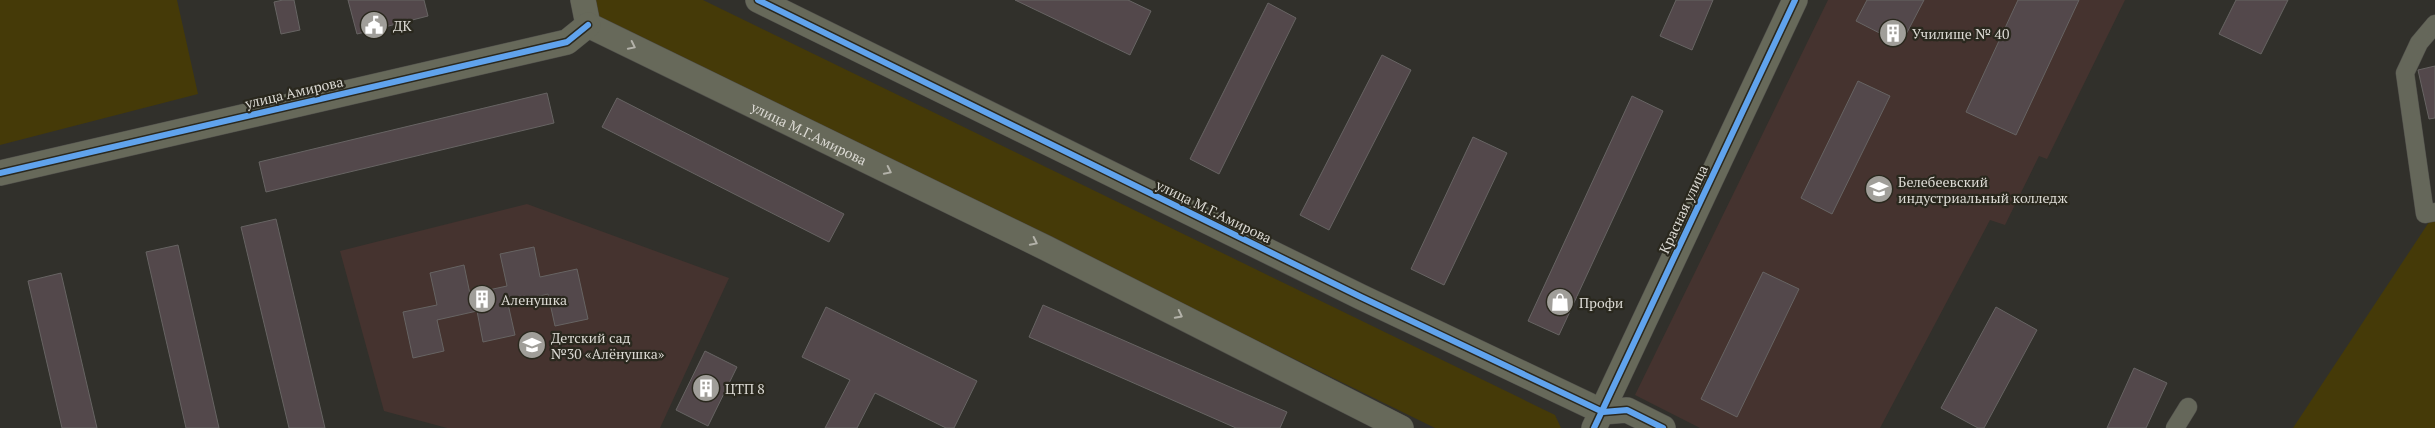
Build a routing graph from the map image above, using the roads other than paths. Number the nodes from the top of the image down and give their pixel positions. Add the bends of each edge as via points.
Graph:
1 (582, 0) edge
2 (758, 0) edge
3 (1795, 0) edge
4 (2435, 24) edge
5 (588, 25) junction
6 (0, 173) edge
7 (2435, 212) edge
8 (2188, 407) dead end
9 (1598, 420) edge
10 (1401, 428) edge
11 (1663, 428) edge
12 (2175, 428) edge

1 - 5 street
2 - 9 street, улица М.Г.Амирова via 1344,289
3 - 9 street, Красная улица
4 - 7 street via 2419,44 2406,73 2425,214
5 - 6 street, улица Амирова via 567,42
5 -> 10 street, улица М.Г.Амирова via 1046,248
8 - 12 street
9 - 11 street, улица М.Г.Амирова via 1627,410

